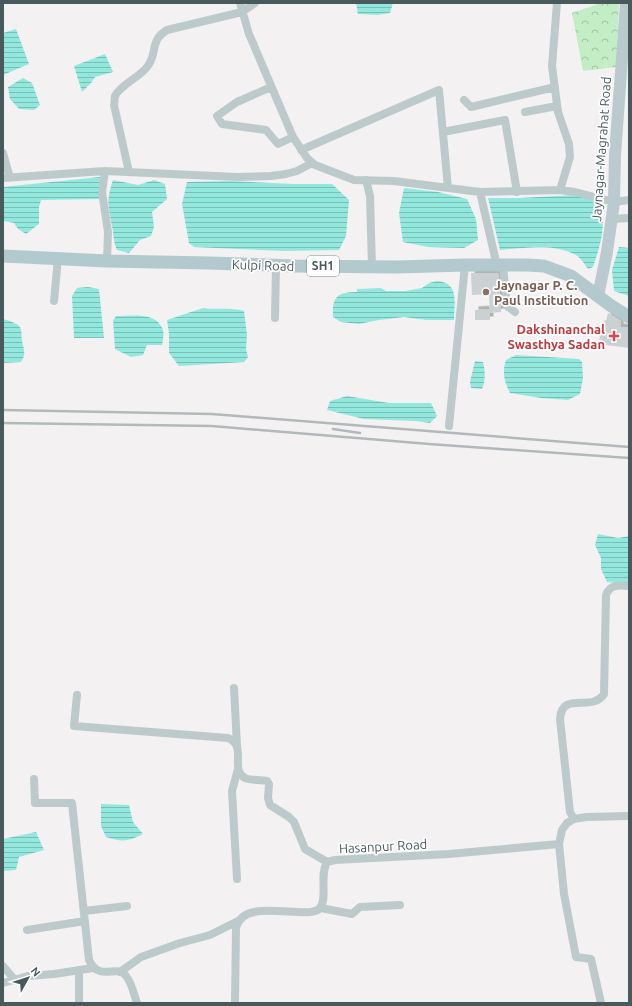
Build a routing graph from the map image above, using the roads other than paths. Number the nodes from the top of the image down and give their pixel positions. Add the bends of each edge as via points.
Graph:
1 (240, 3) edge
2 (255, 3) edge
3 (557, 3) edge
4 (626, 3) edge
5 (242, 12) junction
6 (625, 66) edge
7 (271, 87) junction
8 (555, 87) junction
9 (464, 100) dead end
10 (557, 106) junction
11 (525, 112) dead end
12 (443, 132) junction
13 (293, 137) junction
14 (301, 150) junction
15 (3, 153) edge
16 (312, 163) junction
17 (105, 171) junction
18 (129, 172) junction
19 (6, 178) edge
20 (366, 180) junction
21 (448, 188) junction
22 (560, 190) junction
23 (480, 192) junction
24 (517, 192) junction
25 (629, 200) edge
26 (614, 202) junction
27 (629, 218) edge
28 (611, 219) junction
29 (3, 256) edge
30 (58, 258) junction
31 (107, 261) junction
32 (276, 265) junction
33 (465, 265) junction
34 (500, 266) junction
35 (372, 267) junction
36 (598, 296) junction
37 (54, 301) dead end
38 (515, 312) dead end
39 (629, 317) edge
40 (275, 318) dead end
41 (449, 426) dead end
42 (629, 586) edge
43 (234, 688) dead end
44 (77, 695) dead end
45 (237, 746) junction
46 (238, 769) junction
47 (34, 778) dead end
48 (629, 816) edge
49 (574, 819) junction
50 (559, 844) junction
51 (327, 862) junction
52 (237, 879) dead end
53 (400, 905) dead end
54 (127, 906) dead end
55 (321, 908) junction
56 (84, 911) junction
57 (85, 921) junction
58 (238, 921) junction
59 (27, 930) dead end
60 (3, 966) edge
61 (93, 968) junction
62 (79, 970) junction
63 (120, 972) junction
64 (15, 980) junction
65 (3, 983) edge
66 (79, 1003) edge
67 (137, 1003) edge
68 (235, 1003) edge
69 (601, 1003) edge

1 - 5 street
2 - 5 street
3 - 8 street via 552,66
4 - 6 main road, Jaynagar-Magrahat Road
5 - 7 street
5 - 18 street via 167,30 160,34 148,67 115,96 114,105
6 - 26 main road, Jaynagar-Magrahat Road via 615,155
7 - 13 street
7 - 13 street via 237,102 217,116 222,124 266,130 278,144
8 - 9 street via 472,107
8 - 10 street
10 - 11 street
10 - 22 street via 569,144 570,157
12 - 14 street via 439,90
12 - 21 street
12 - 24 street via 505,120
13 - 14 street
14 - 16 street
15 - 19 street
16 - 18 street via 297,171 271,176
16 - 20 street via 354,180
17 - 18 street
17 - 19 street
17 - 31 street via 102,192 108,232
20 - 21 street
20 - 35 street via 370,196
21 - 23 street
22 - 24 street
22 - 26 street
23 - 24 street
23 - 34 street
25 - 26 street
26 - 28 main road, Jaynagar-Magrahat Road
27 - 28 street
28 - 36 main road, Jaynagar-Magrahat Road
29 - 30 main road, Kulpi Road / SH1
30 - 31 main road, Kulpi Road / SH1
30 - 37 street
31 - 32 main road, Kulpi Road / SH1
32 - 35 main road, Kulpi Road / SH1
32 - 40 street
33 - 34 main road, Kulpi Road / SH1
33 - 35 main road, Kulpi Road / SH1
33 - 41 street
34 - 36 main road, Kulpi Road / SH1 via 544,266 558,270 571,276
34 - 38 street via 507,306
36 - 39 main road, Kulpi Road / SH1
42 - 49 street via 616,585 610,588 606,595 604,694 597,701 572,702 561,712 570,812
43 - 45 street
44 - 45 street via 74,726 228,738
45 - 46 street
46 - 51 street via 246,779 267,781 270,805 294,822 305,849
46 - 52 street via 232,791
47 - 56 street via 35,803 72,803
48 - 49 street
49 - 50 street via 562,830
50 - 51 street, Hasanpur Road
50 - 69 street via 564,894 576,957 591,959
51 - 55 street, Hasanpur Road via 324,868
53 - 55 street via 360,907 352,914
54 - 56 street
55 - 58 street via 310,912 253,913 242,916
56 - 57 street
57 - 59 street
57 - 61 street via 89,960
58 - 63 street via 210,935 141,958
58 - 68 street
60 - 64 street
61 - 62 street
61 - 63 street via 99,971
62 - 64 street
62 - 66 street
63 - 67 street via 126,976
64 - 65 street

